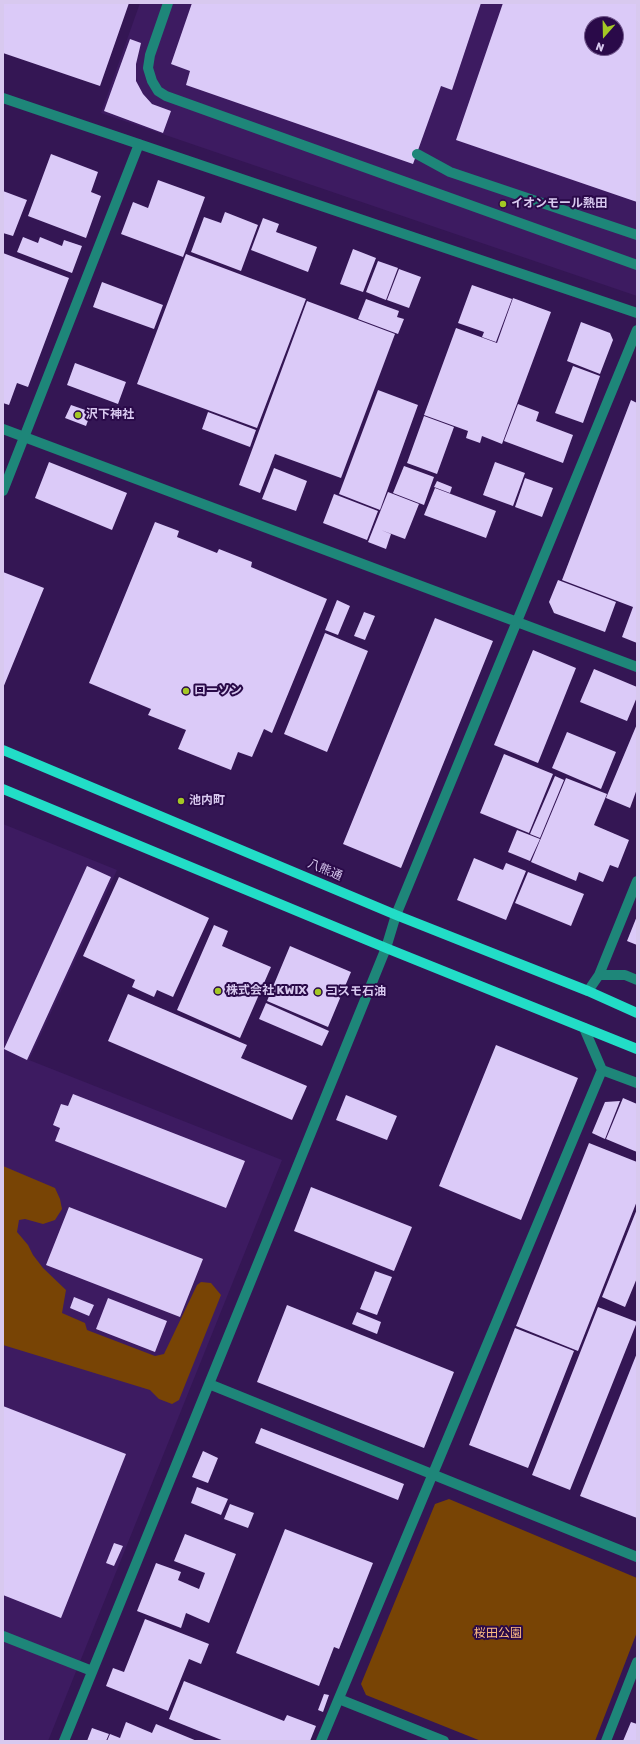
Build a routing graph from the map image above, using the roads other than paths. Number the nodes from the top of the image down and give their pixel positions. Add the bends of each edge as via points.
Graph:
1 (168, 3) edge
2 (3, 98) edge
3 (139, 144) junction
4 (417, 154) dead end
5 (637, 235) edge
6 (637, 265) edge
7 (637, 313) edge
8 (637, 330) edge
9 (3, 429) edge
10 (24, 437) junction
11 (3, 491) edge
12 (516, 621) junction
13 (637, 667) edge
14 (3, 750) edge
15 (3, 789) edge
16 (637, 881) edge
17 (396, 914) junction
18 (386, 948) junction
19 (599, 975) junction
20 (637, 980) edge
21 (588, 991) junction
22 (637, 1013) edge
23 (584, 1028) junction
24 (635, 1048) edge
25 (602, 1070) junction
26 (637, 1083) edge
27 (209, 1384) junction
28 (433, 1474) junction
29 (637, 1557) edge
30 (3, 1636) edge
31 (637, 1662) edge
32 (92, 1671) junction
33 (339, 1699) junction
34 (64, 1741) edge
35 (321, 1741) edge
36 (444, 1741) edge
37 (606, 1741) edge

1 - 6 street via 148,68 158,91 166,96
2 - 3 street
3 - 7 street
3 - 10 street
4 - 5 street via 450,172
8 - 12 street
9 - 10 street
10 - 11 street
10 - 12 street
12 - 13 street
12 - 17 street
14 - 17 main road, 八熊通
15 - 18 main road
16 - 19 street
17 - 18 street
17 - 21 main road, 八熊通
18 - 23 main road
18 - 27 street
19 - 20 street via 625,975
19 - 21 street
21 - 22 main road, 八熊通
23 - 24 main road
23 - 25 street
25 - 26 street
25 - 28 street
27 - 28 street
27 - 32 street
28 - 29 street
28 - 33 street
30 - 32 street
31 - 37 street
32 - 34 street
33 - 35 street
33 - 36 street

